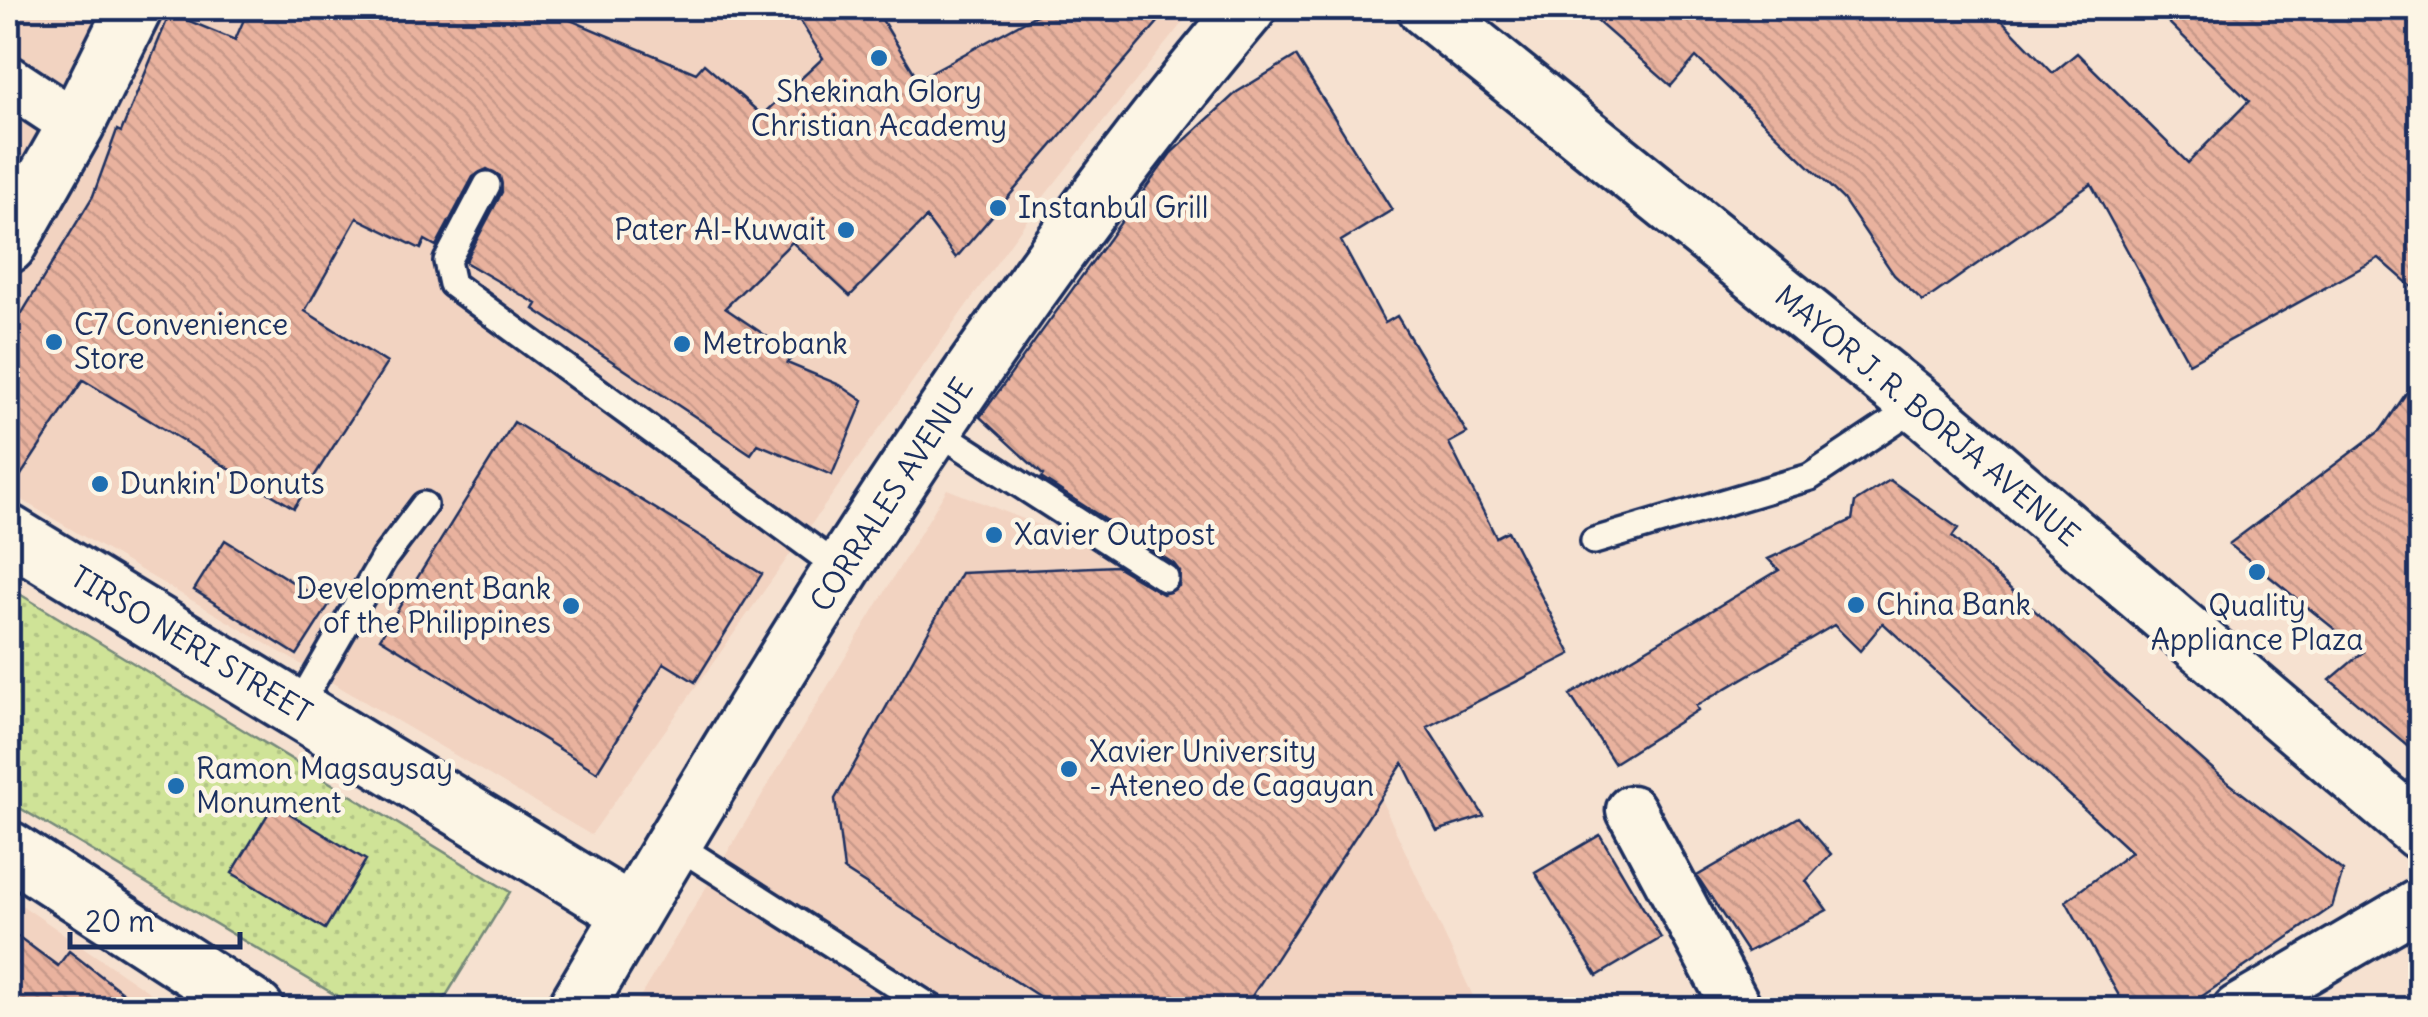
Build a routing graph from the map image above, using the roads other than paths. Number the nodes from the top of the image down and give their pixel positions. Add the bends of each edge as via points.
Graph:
1 (134, 8) edge
2 (1248, 8) edge
3 (1426, 8) edge
4 (8, 80) edge
5 (76, 125) junction
6 (487, 185) dead end
7 (8, 245) edge
8 (1918, 404) junction
9 (933, 428) junction
10 (424, 505) dead end
11 (8, 533) edge
12 (1594, 541) dead end
13 (842, 570) junction
14 (1165, 578) dead end
15 (297, 709) junction
16 (1631, 810) dead end
17 (2420, 832) edge
18 (672, 842) junction
19 (8, 848) edge
20 (2420, 902) edge
21 (632, 913) junction
22 (256, 1010) edge
23 (574, 1010) edge
24 (935, 1010) edge
25 (1738, 1010) edge
26 (2237, 1010) edge

1 - 5 street
2 - 9 street, CORRALES AVENUE via 1164,106
3 - 8 street, MAYOR J. R. BORJA AVENUE
4 - 5 street
5 - 7 street
6 - 13 lane via 448,261 452,284
8 - 12 lane via 1810,477
8 - 17 street, MAYOR J. R. BORJA AVENUE
9 - 13 street, CORRALES AVENUE
9 - 14 lane
10 - 15 lane via 384,558
11 - 15 street, TIRSO NERI STREET
13 - 18 street, CORRALES AVENUE
15 - 21 street, TIRSO NERI STREET
16 - 25 street
18 - 21 street, CORRALES AVENUE
18 - 24 lane
19 - 22 street
20 - 26 street
21 - 23 street, CORRALES AVENUE

